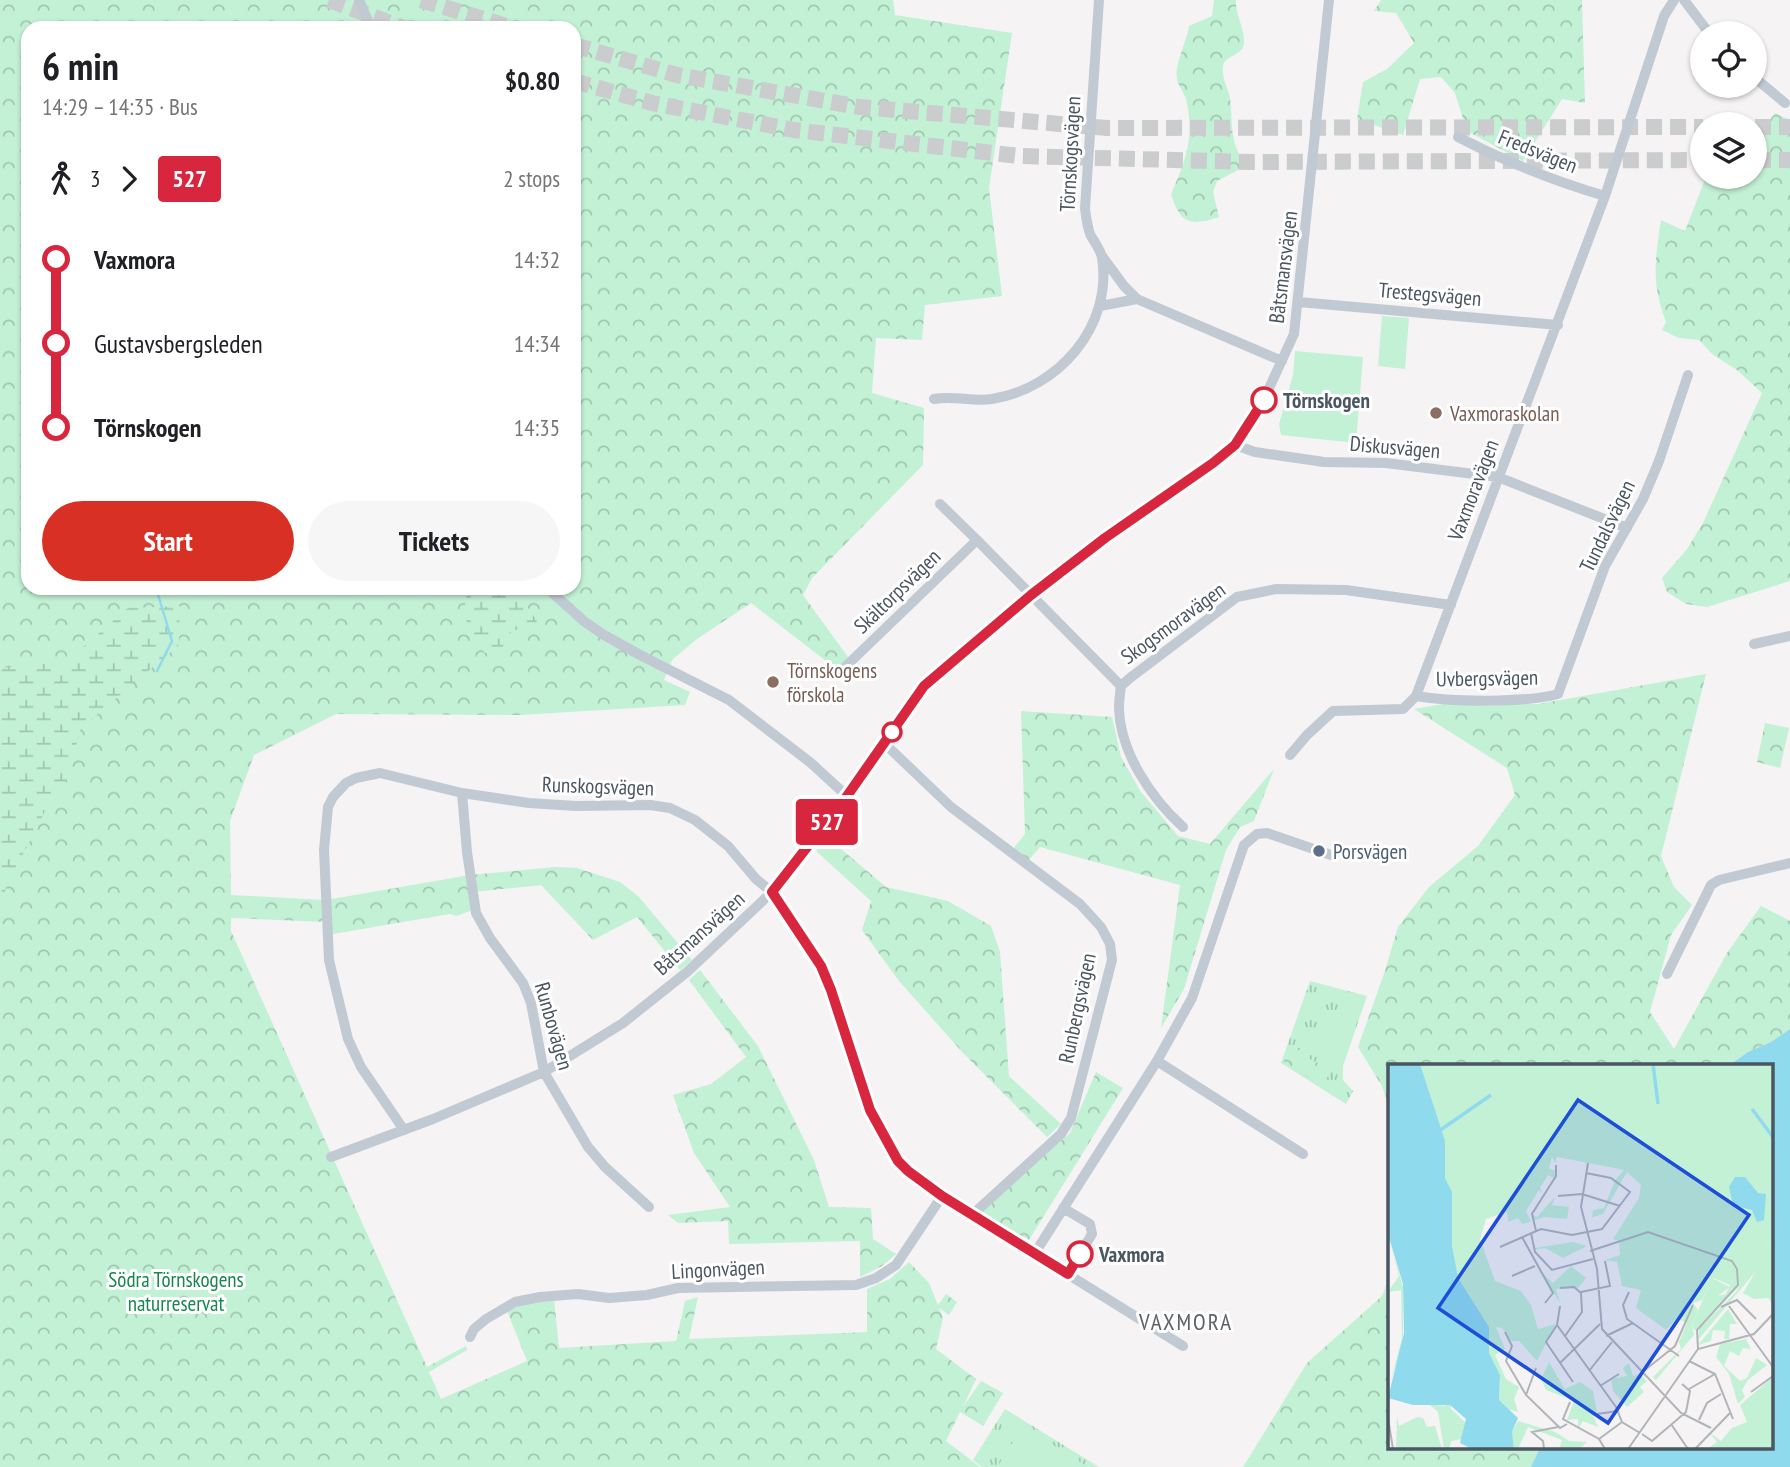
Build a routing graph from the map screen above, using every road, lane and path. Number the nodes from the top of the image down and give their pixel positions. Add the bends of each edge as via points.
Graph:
1 (359, 0) edge
2 (1099, 0) edge
3 (1329, 0) edge
4 (1674, 0) edge
5 (1684, 0) edge
6 (368, 21) edge
7 (1700, 21) edge
8 (1767, 88) edge
9 (1784, 103) dead end
10 (1458, 137) dead end
11 (1605, 196) junction
12 (1102, 256) junction
13 (1137, 299) junction
14 (1299, 302) junction
15 (1100, 306) junction
16 (1558, 325) junction
17 (1282, 361) junction
18 (1688, 375) dead end
19 (934, 399) dead end
20 (1235, 445) junction
21 (1498, 477) junction
22 (940, 504) dead end
23 (1626, 528) junction
24 (977, 540) junction
25 (555, 595) edge
26 (1031, 595) junction
27 (1451, 605) junction
28 (1790, 636) edge
29 (1754, 644) dead end
30 (844, 668) dead end
31 (1121, 686) junction
32 (1559, 694) joint
33 (1416, 696) junction
34 (884, 743) junction
35 (1290, 755) dead end
36 (462, 793) junction
37 (847, 796) junction
38 (1183, 827) dead end
39 (1331, 855) dead end
40 (1790, 863) edge
41 (772, 892) junction
42 (1667, 974) dead end
43 (1157, 1061) junction
44 (544, 1072) junction
45 (404, 1130) junction
46 (1303, 1154) dead end
47 (331, 1157) dead end
48 (942, 1196) junction
49 (649, 1207) dead end
50 (1063, 1208) junction
51 (972, 1215) junction
52 (1035, 1253) junction
53 (1068, 1274) junction
54 (470, 1337) dead end
55 (1183, 1346) dead end

1 - 6 street
2 - 12 street, Törnskogsvägen via 1084,208 1090,234
3 - 14 street, Båtsmansvägen
4 - 11 street, Vaxmoravägen via 1661,24
5 - 7 street
8 - 9 street
10 - 11 street, Fredsvägen via 1558,183
11 - 16 street, Vaxmoravägen
12 - 13 street
12 - 15 street, Törnskogsvägen
13 - 15 street
13 - 17 street
14 - 16 street, Trestegsvägen
14 - 17 street, Båtsmansvägen via 1294,334
15 - 19 street, Törnskogsvägen via 1068,361 1032,388 991,400
16 - 21 street, Vaxmoravägen
17 - 20 street, Båtsmansvägen via 1259,410
18 - 23 street, Tundalsvägen via 1660,461
20 - 21 street, Diskusvägen via 1324,461 1386,463
20 - 26 street, Båtsmansvägen
21 - 23 street, Diskusvägen
21 - 27 street, Vaxmoravägen
22 - 24 street
23 - 32 street, Tundalsvägen via 1605,566
24 - 26 street
24 - 30 street, Skältorpsvägen
25 - 37 street via 604,635 729,700
26 - 31 street
26 - 34 street, Båtsmansvägen via 924,686
27 - 31 street, Skogsmoravägen via 1346,590 1276,589 1237,597
27 - 33 street, Vaxmoravägen
28 - 29 street
31 - 38 street, Skogsmoravägen via 1119,708 1126,746 1159,802
32 - 33 street, Uvbergsvägen via 1481,699
33 - 35 street via 1404,709 1333,711
34 - 37 street, Båtsmansvägen
34 - 51 street, Runbergsvägen via 951,807 1080,904 1110,944 1112,960 1072,1118 1061,1134
36 - 41 street, Runskogsvägen via 560,805 670,808 729,846
36 - 44 street, Runbovägen via 476,913 523,983
36 - 45 street, Runskogsvägen via 380,773 346,783 328,807 324,850 329,960 348,1039 361,1067
37 - 41 street, Båtsmansvägen
39 - 43 street via 1268,833 1249,838 1192,998
40 - 42 street via 1741,873 1711,885
41 - 44 street, Båtsmansvägen via 623,1023
41 - 48 street, Runskogsvägen via 821,966 879,1130 908,1171
43 - 46 street
43 - 50 street
44 - 45 street, Båtsmansvägen
44 - 49 street, Runbovägen via 588,1147
45 - 47 street, Båtsmansvägen
48 - 51 street, Runskogsvägen
48 - 54 street, Lingonvägen via 896,1265 856,1285 678,1288 609,1298 578,1294 540,1297 505,1307 485,1319
50 - 52 street
50 - 53 street via 1093,1229
51 - 52 street, Runskogsvägen
52 - 53 street
53 - 55 street

